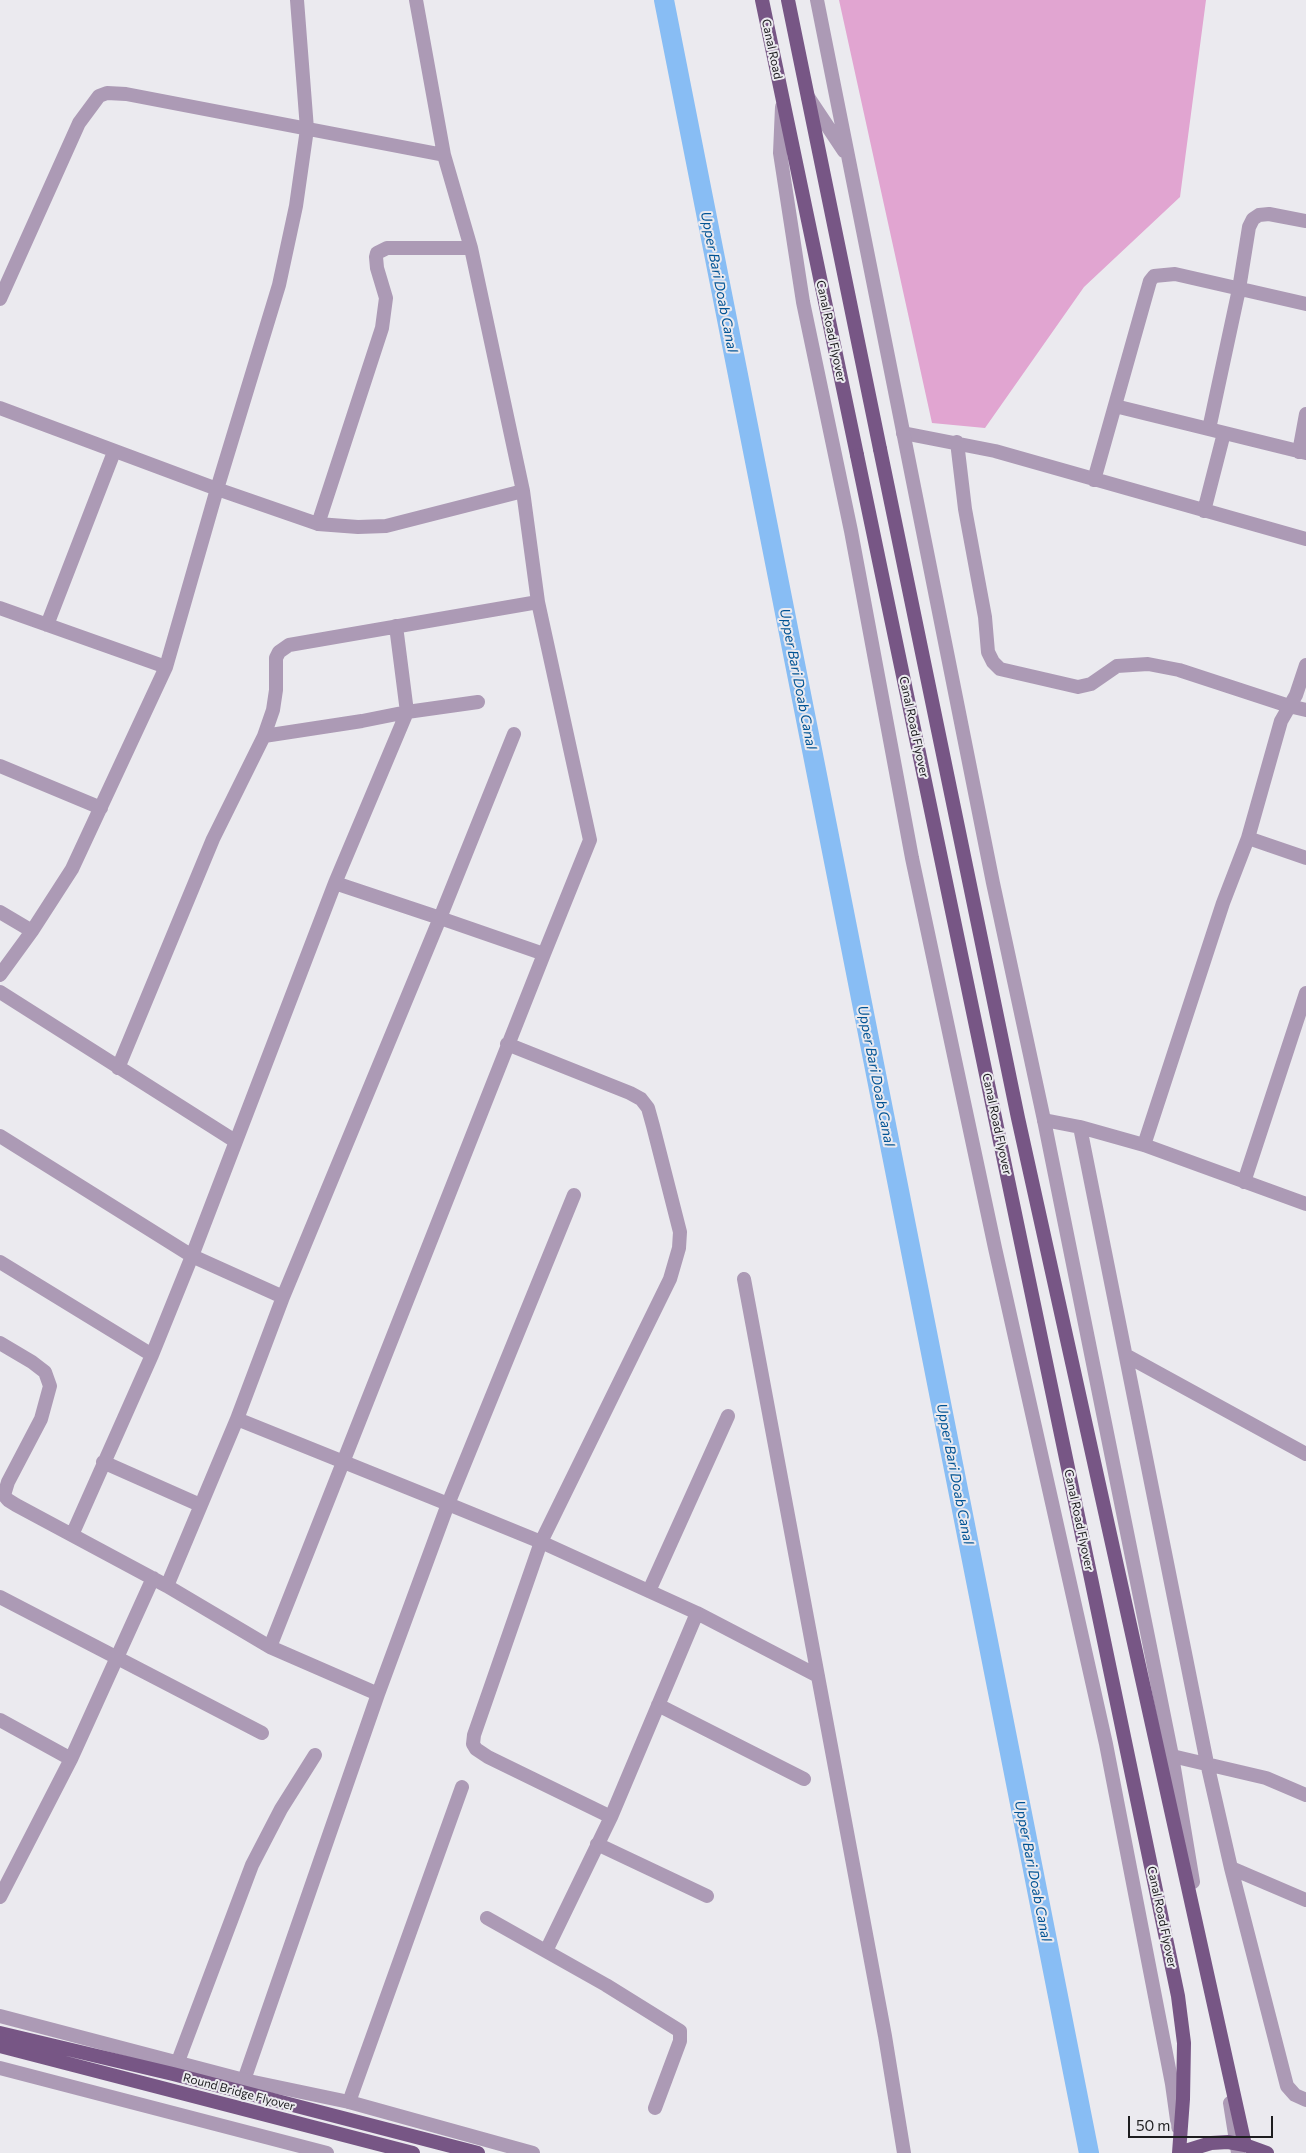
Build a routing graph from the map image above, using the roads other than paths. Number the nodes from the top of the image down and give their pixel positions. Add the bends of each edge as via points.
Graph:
1 (297, 0) edge
2 (416, 0) edge
3 (762, 0) edge
4 (788, 0) edge
5 (817, 0) edge
6 (808, 97) junction
7 (783, 98) junction
8 (307, 129) junction
9 (444, 155) junction
10 (848, 158) junction
11 (1306, 221) edge
12 (471, 248) junction
13 (1239, 289) junction
14 (0, 299) edge
15 (1306, 304) edge
16 (1115, 406) junction
17 (0, 408) edge
18 (1306, 414) edge
19 (1209, 429) junction
20 (903, 433) junction
21 (1224, 433) junction
22 (957, 442) junction
23 (114, 452) junction
24 (1303, 453) edge
25 (1094, 480) junction
26 (217, 489) junction
27 (523, 491) junction
28 (1204, 511) junction
29 (318, 524) junction
30 (1306, 540) edge
31 (538, 602) junction
32 (0, 608) edge
33 (47, 625) junction
34 (396, 626) junction
35 (1306, 665) edge
36 (166, 667) junction
37 (478, 702) dead end
38 (1289, 706) junction
39 (1306, 710) edge
40 (407, 712) junction
41 (514, 734) dead end
42 (264, 736) junction
43 (0, 766) edge
44 (101, 808) junction
45 (1248, 838) junction
46 (1306, 858) edge
47 (335, 883) junction
48 (0, 912) edge
49 (440, 918) junction
50 (32, 932) junction
51 (544, 954) junction
52 (0, 974) edge
53 (0, 992) edge
54 (1306, 992) edge
55 (507, 1044) junction
56 (118, 1068) junction
57 (1044, 1120) junction
58 (1080, 1127) junction
59 (0, 1136) edge
60 (235, 1141) junction
61 (1144, 1144) junction
62 (1244, 1182) junction
63 (574, 1195) dead end
64 (1306, 1204) edge
65 (192, 1256) junction
66 (0, 1262) edge
67 (744, 1279) dead end
68 (283, 1296) junction
69 (0, 1343) edge
70 (152, 1355) junction
71 (1127, 1356) junction
72 (728, 1416) dead end
73 (237, 1418) junction
74 (1306, 1454) edge
75 (103, 1462) junction
76 (344, 1462) junction
77 (448, 1504) junction
78 (200, 1505) junction
79 (72, 1535) junction
80 (541, 1542) junction
81 (153, 1578) junction
82 (167, 1586) junction
83 (649, 1591) junction
84 (0, 1597) edge
85 (697, 1613) junction
86 (270, 1647) junction
87 (117, 1659) junction
88 (818, 1676) junction
89 (378, 1694) junction
90 (658, 1705) junction
91 (0, 1720) edge
92 (262, 1733) dead end
93 (314, 1755) dead end
94 (1172, 1756) junction
95 (71, 1759) junction
96 (1208, 1763) junction
97 (804, 1779) dead end
98 (462, 1787) dead end
99 (1306, 1795) edge
100 (611, 1817) junction
101 (597, 1844) junction
102 (1231, 1868) junction
103 (707, 1896) dead end
104 (0, 1898) edge
105 (1306, 1900) edge
106 (487, 1918) dead end
107 (546, 1951) junction
108 (0, 2016) edge
109 (0, 2033) edge
110 (0, 2046) edge
111 (31, 2047) junction
112 (177, 2064) junction
113 (0, 2068) edge
114 (244, 2080) junction
115 (1306, 2100) edge
116 (349, 2102) junction
117 (655, 2108) dead end
118 (1241, 2149) edge
119 (327, 2153) edge
120 (413, 2153) edge
121 (478, 2153) edge
122 (533, 2153) edge
123 (904, 2153) edge
124 (1180, 2153) edge
125 (1267, 2153) edge

1 - 8 street
2 - 9 street
3 - 7 main road, Canal Road
4 - 6 main road, Canal Road
5 - 10 street
6 - 10 street
6 - 118 main road, Canal Road Flyover, bridge via 1018,1118
7 - 124 street via 780,153 803,302 912,858 1106,1744 1172,2084
7 - 124 main road, Canal Road Flyover, bridge via 1178,1996 1184,2043
8 - 9 street
8 - 14 street via 126,94 107,92 99,96 79,123
8 - 26 street via 282,276
9 - 12 street
10 - 20 street
11 - 13 street via 1269,214 1253,219
12 - 27 street
12 - 29 street via 387,248 378,253 377,268 386,298 382,328
13 - 15 street
13 - 16 street via 1175,274 1154,276
13 - 19 street
16 - 19 street
16 - 25 street
17 - 23 street
18 - 24 street
19 - 21 street
20 - 22 street
20 - 57 street
21 - 24 street
21 - 28 street
22 - 25 street
22 - 38 street via 988,652 1000,669 1078,687 1091,684 1117,666 1148,664 1179,670
23 - 26 street
23 - 33 street
25 - 28 street
26 - 29 street
26 - 36 street
27 - 29 street via 386,526
27 - 31 street
28 - 30 street
31 - 34 street
31 - 51 street via 590,840
32 - 33 street
33 - 36 street
34 - 40 street
34 - 42 street via 284,647 276,658 273,710
35 - 38 street via 1302,682
36 - 44 street
37 - 40 street
38 - 39 street
38 - 45 street via 1281,721
40 - 42 street
40 - 47 street
41 - 49 street
42 - 56 street via 213,840
43 - 44 street
44 - 50 street via 72,870
45 - 46 street
45 - 61 street via 1223,903
47 - 49 street
47 - 60 street
48 - 50 street
49 - 51 street
49 - 68 street
50 - 52 street
51 - 55 street
53 - 56 street
54 - 62 street
55 - 76 street
55 - 80 street via 640,1099 648,1108 654,1126 680,1232 678,1256 670,1279
56 - 60 street
57 - 58 street
57 - 94 street
58 - 61 street
58 - 71 street
59 - 65 street
60 - 65 street
61 - 62 street
62 - 64 street
63 - 77 street
65 - 68 street
65 - 70 street
66 - 70 street
67 - 88 street
68 - 73 street
69 - 79 street via 45,1372 50,1386 41,1419 4,1495
70 - 75 street
71 - 74 street
71 - 96 street
72 - 83 street
73 - 76 street
73 - 78 street
75 - 78 street
75 - 79 street
76 - 77 street
76 - 86 street
77 - 80 street
77 - 89 street
78 - 82 street
79 - 81 street
80 - 83 street
80 - 100 street via 473,1744 488,1757
81 - 82 street
81 - 87 street
82 - 86 street
83 - 85 street
84 - 87 street
85 - 88 street
85 - 90 street
86 - 89 street
87 - 92 street
87 - 95 street
88 - 123 street
89 - 114 street
90 - 97 street
90 - 100 street
91 - 95 street
93 - 112 street via 280,1809 252,1865
94 - 96 street
94 - 118 street
95 - 104 street
96 - 99 street via 1266,1778
96 - 102 street
98 - 116 street
100 - 101 street
101 - 103 street
101 - 107 street
102 - 105 street
102 - 115 street via 1287,2086
106 - 107 street
107 - 117 street via 680,2031 680,2041
108 - 112 street
109 - 111 main road, Round Bridge Flyover
110 - 111 main road, Round Bridge Flyover
111 - 120 main road, Round Bridge Flyover
111 - 121 main road, Round Bridge Flyover via 173,2074
112 - 114 street
113 - 119 street
114 - 116 street
116 - 122 street
118 - 124 main road, bridge via 1211,2143
118 - 125 main road, bridge

